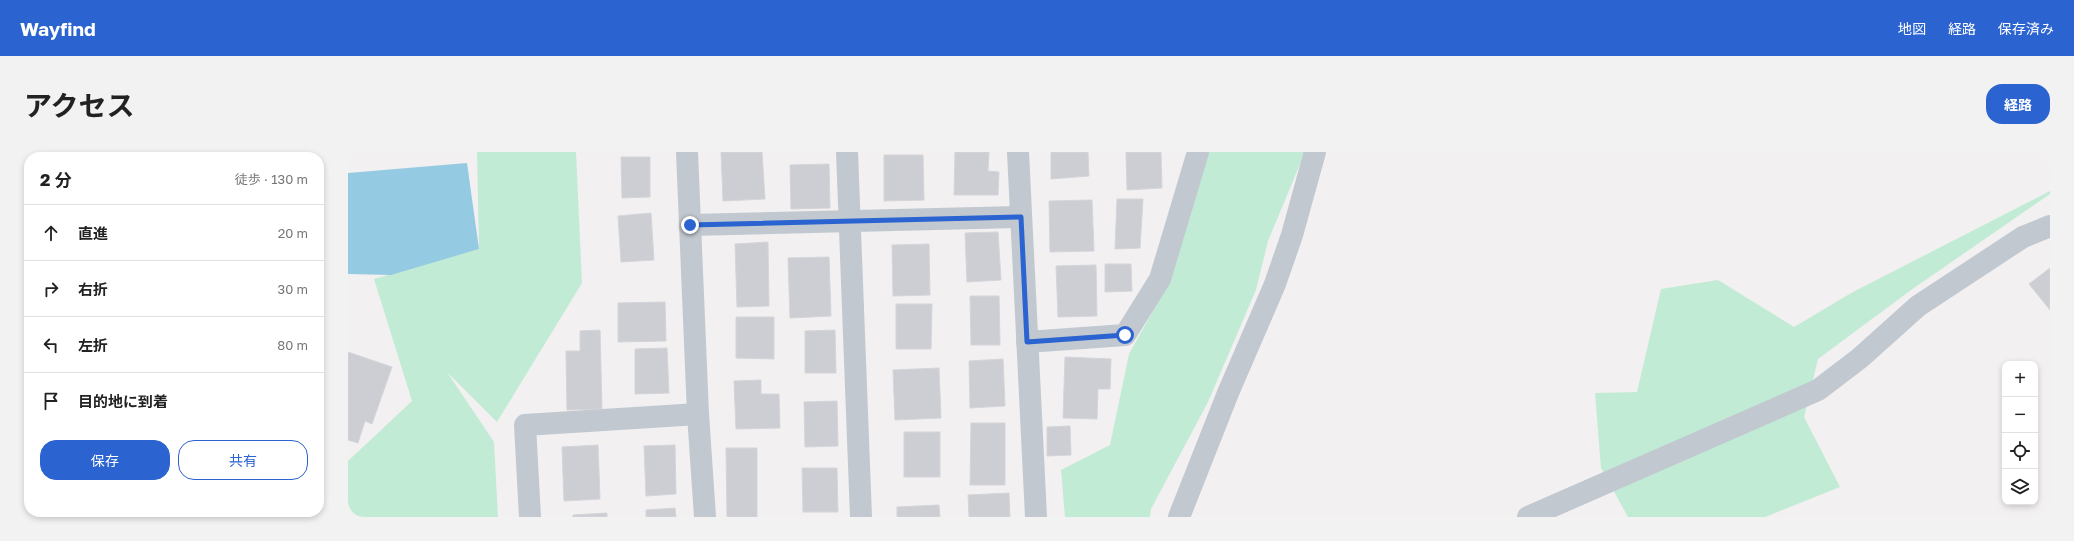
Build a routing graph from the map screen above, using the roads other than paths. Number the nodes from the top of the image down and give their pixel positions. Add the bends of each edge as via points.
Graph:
1 (687, 152) edge
2 (847, 152) edge
3 (1018, 152) edge
4 (1198, 152) edge
5 (1315, 152) edge
6 (1021, 217) junction
7 (849, 221) junction
8 (690, 225) junction
9 (2050, 226) edge
10 (1027, 342) junction
11 (698, 414) junction
12 (530, 517) edge
13 (705, 517) edge
14 (862, 517) edge
15 (1036, 517) edge
16 (1179, 517) edge
17 (1528, 517) edge

1 - 8 street
2 - 7 street
3 - 6 street
4 - 10 street via 1160,279 1125,335
5 - 16 street via 1292,235 1275,284
6 - 7 street
6 - 10 street
7 - 8 street
7 - 14 street
8 - 11 street
9 - 17 street via 2023,237 1918,306 1860,358 1818,390
10 - 15 street
11 - 12 street via 525,425
11 - 13 street

